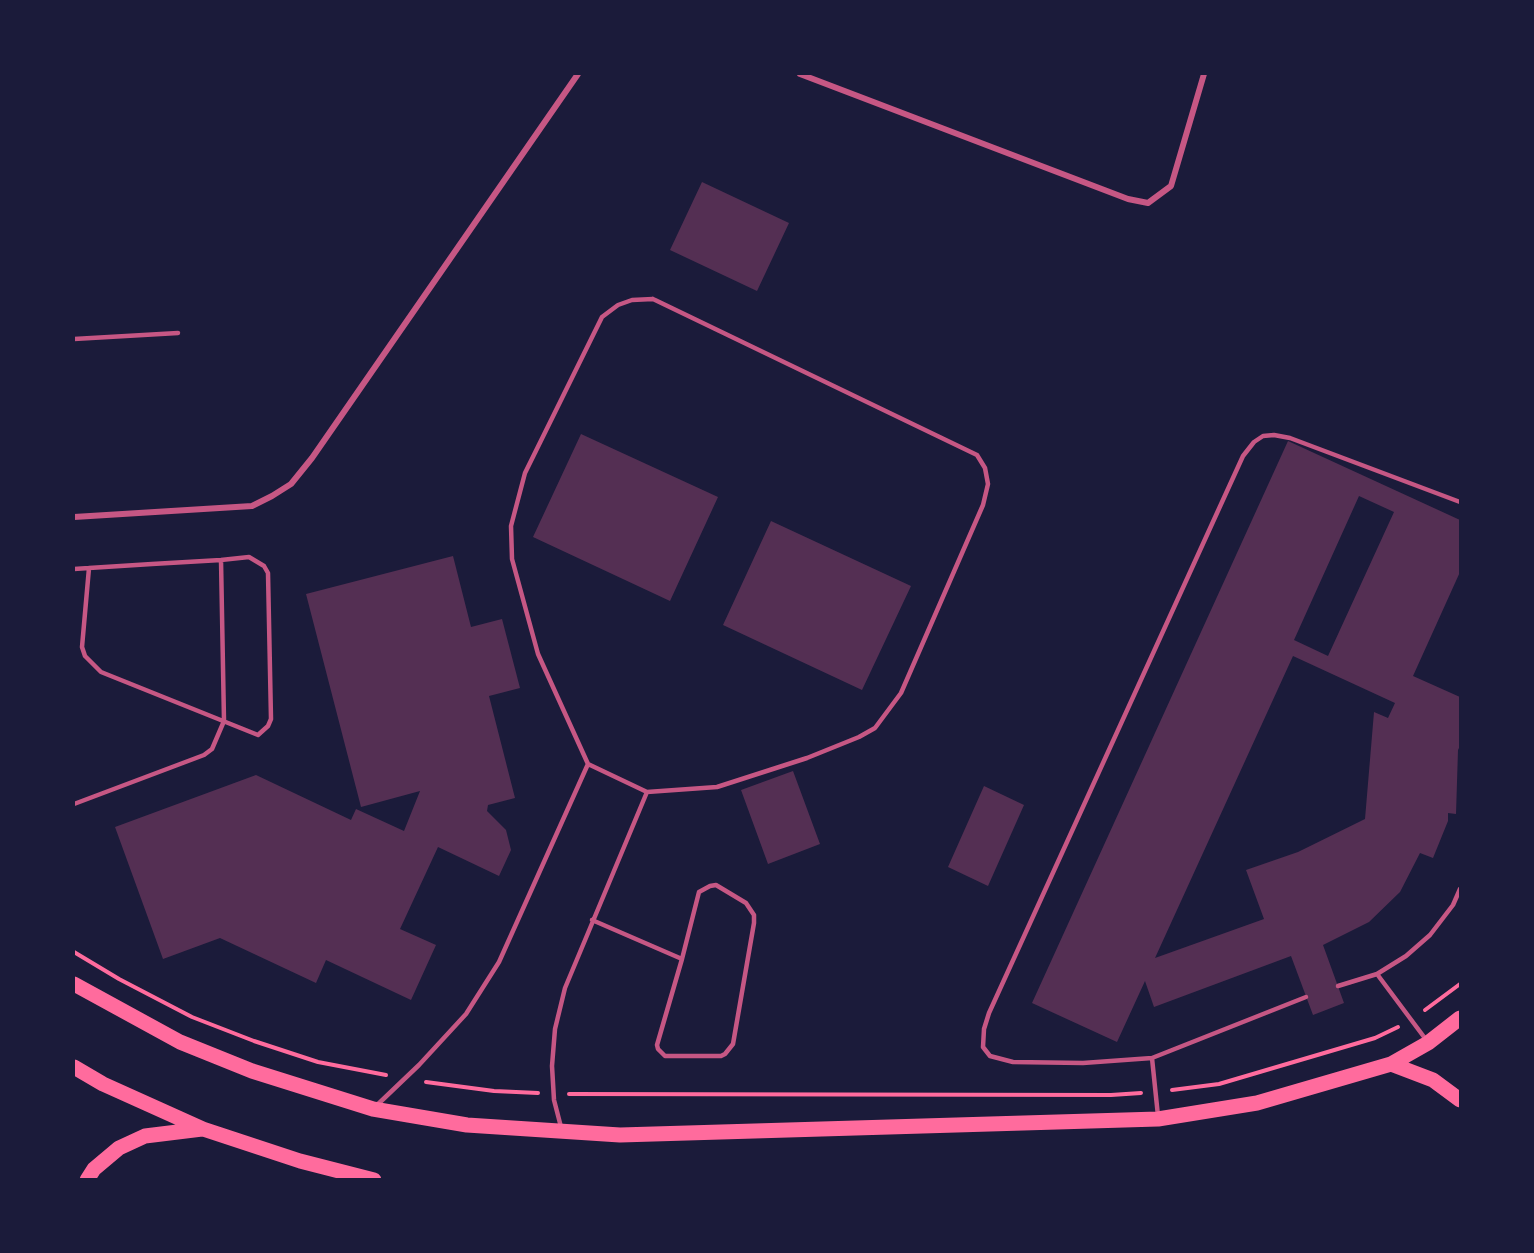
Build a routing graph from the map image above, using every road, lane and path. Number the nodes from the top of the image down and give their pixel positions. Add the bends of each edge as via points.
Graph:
1 (578, 74) edge
2 (800, 74) edge
3 (1204, 74) edge
4 (178, 333) dead end
5 (74, 339) edge
6 (1461, 502) edge
7 (74, 517) edge
8 (221, 560) junction
9 (89, 568) junction
10 (74, 569) edge
11 (224, 721) junction
12 (588, 764) junction
13 (647, 792) junction
14 (74, 804) edge
15 (1461, 889) edge
16 (592, 920) junction
17 (74, 952) edge
18 (682, 958) junction
19 (1377, 974) junction
20 (74, 984) edge
21 (1461, 984) edge
22 (1338, 986) dead end
23 (1306, 997) dead end
24 (1461, 1018) edge
25 (1412, 1020) junction
26 (1428, 1043) junction
27 (1152, 1058) junction
28 (1391, 1064) junction
29 (74, 1067) edge
30 (405, 1079) junction
31 (1155, 1092) junction
32 (554, 1094) junction
33 (1461, 1100) edge
34 (373, 1109) junction
35 (1158, 1119) junction
36 (203, 1129) junction
37 (562, 1132) junction
38 (87, 1179) edge
39 (374, 1179) edge

1 - 7 street via 291,484 252,506
2 - 3 street via 1128,199 1148,203 1171,186
4 - 5 lane
6 - 27 lane via 1290,438 1263,436 1243,456 984,1029 983,1047 990,1056 1001,1060 1083,1063
8 - 9 lane
8 - 11 lane
8 - 11 lane via 249,557 268,573 271,708 268,726 258,735
9 - 10 lane
9 - 11 lane via 82,647 91,663 101,672
11 - 14 lane via 213,749 204,755
12 - 13 lane
12 - 13 lane via 538,654 512,559 511,526 525,473 602,317 632,300 653,299 977,454 988,484 983,505 901,693 875,728 807,759 717,787
12 - 30 lane via 499,962 466,1014
13 - 16 lane
15 - 19 lane via 1430,935
16 - 18 lane
16 - 32 lane via 565,988 555,1029
17 - 30 path via 192,1017 254,1041 318,1062
18 - 18 lane via 658,1049 665,1056 726,1054 733,1044 754,923 752,909 716,885 704,888 699,892
19 - 22 lane
19 - 25 lane
20 - 34 main road via 180,1042 252,1071
21 - 25 path
23 - 27 lane
24 - 26 main road
25 - 26 lane
25 - 31 path via 1375,1038 1219,1084
26 - 28 main road
27 - 31 lane
28 - 33 main road via 1433,1080
28 - 35 main road via 1257,1103
29 - 36 main road
30 - 32 path via 494,1091
30 - 34 lane
31 - 32 path
31 - 35 lane
32 - 37 lane
34 - 37 main road via 467,1125
35 - 37 main road via 620,1135
36 - 38 main road via 145,1136 119,1148
36 - 39 main road via 300,1161

